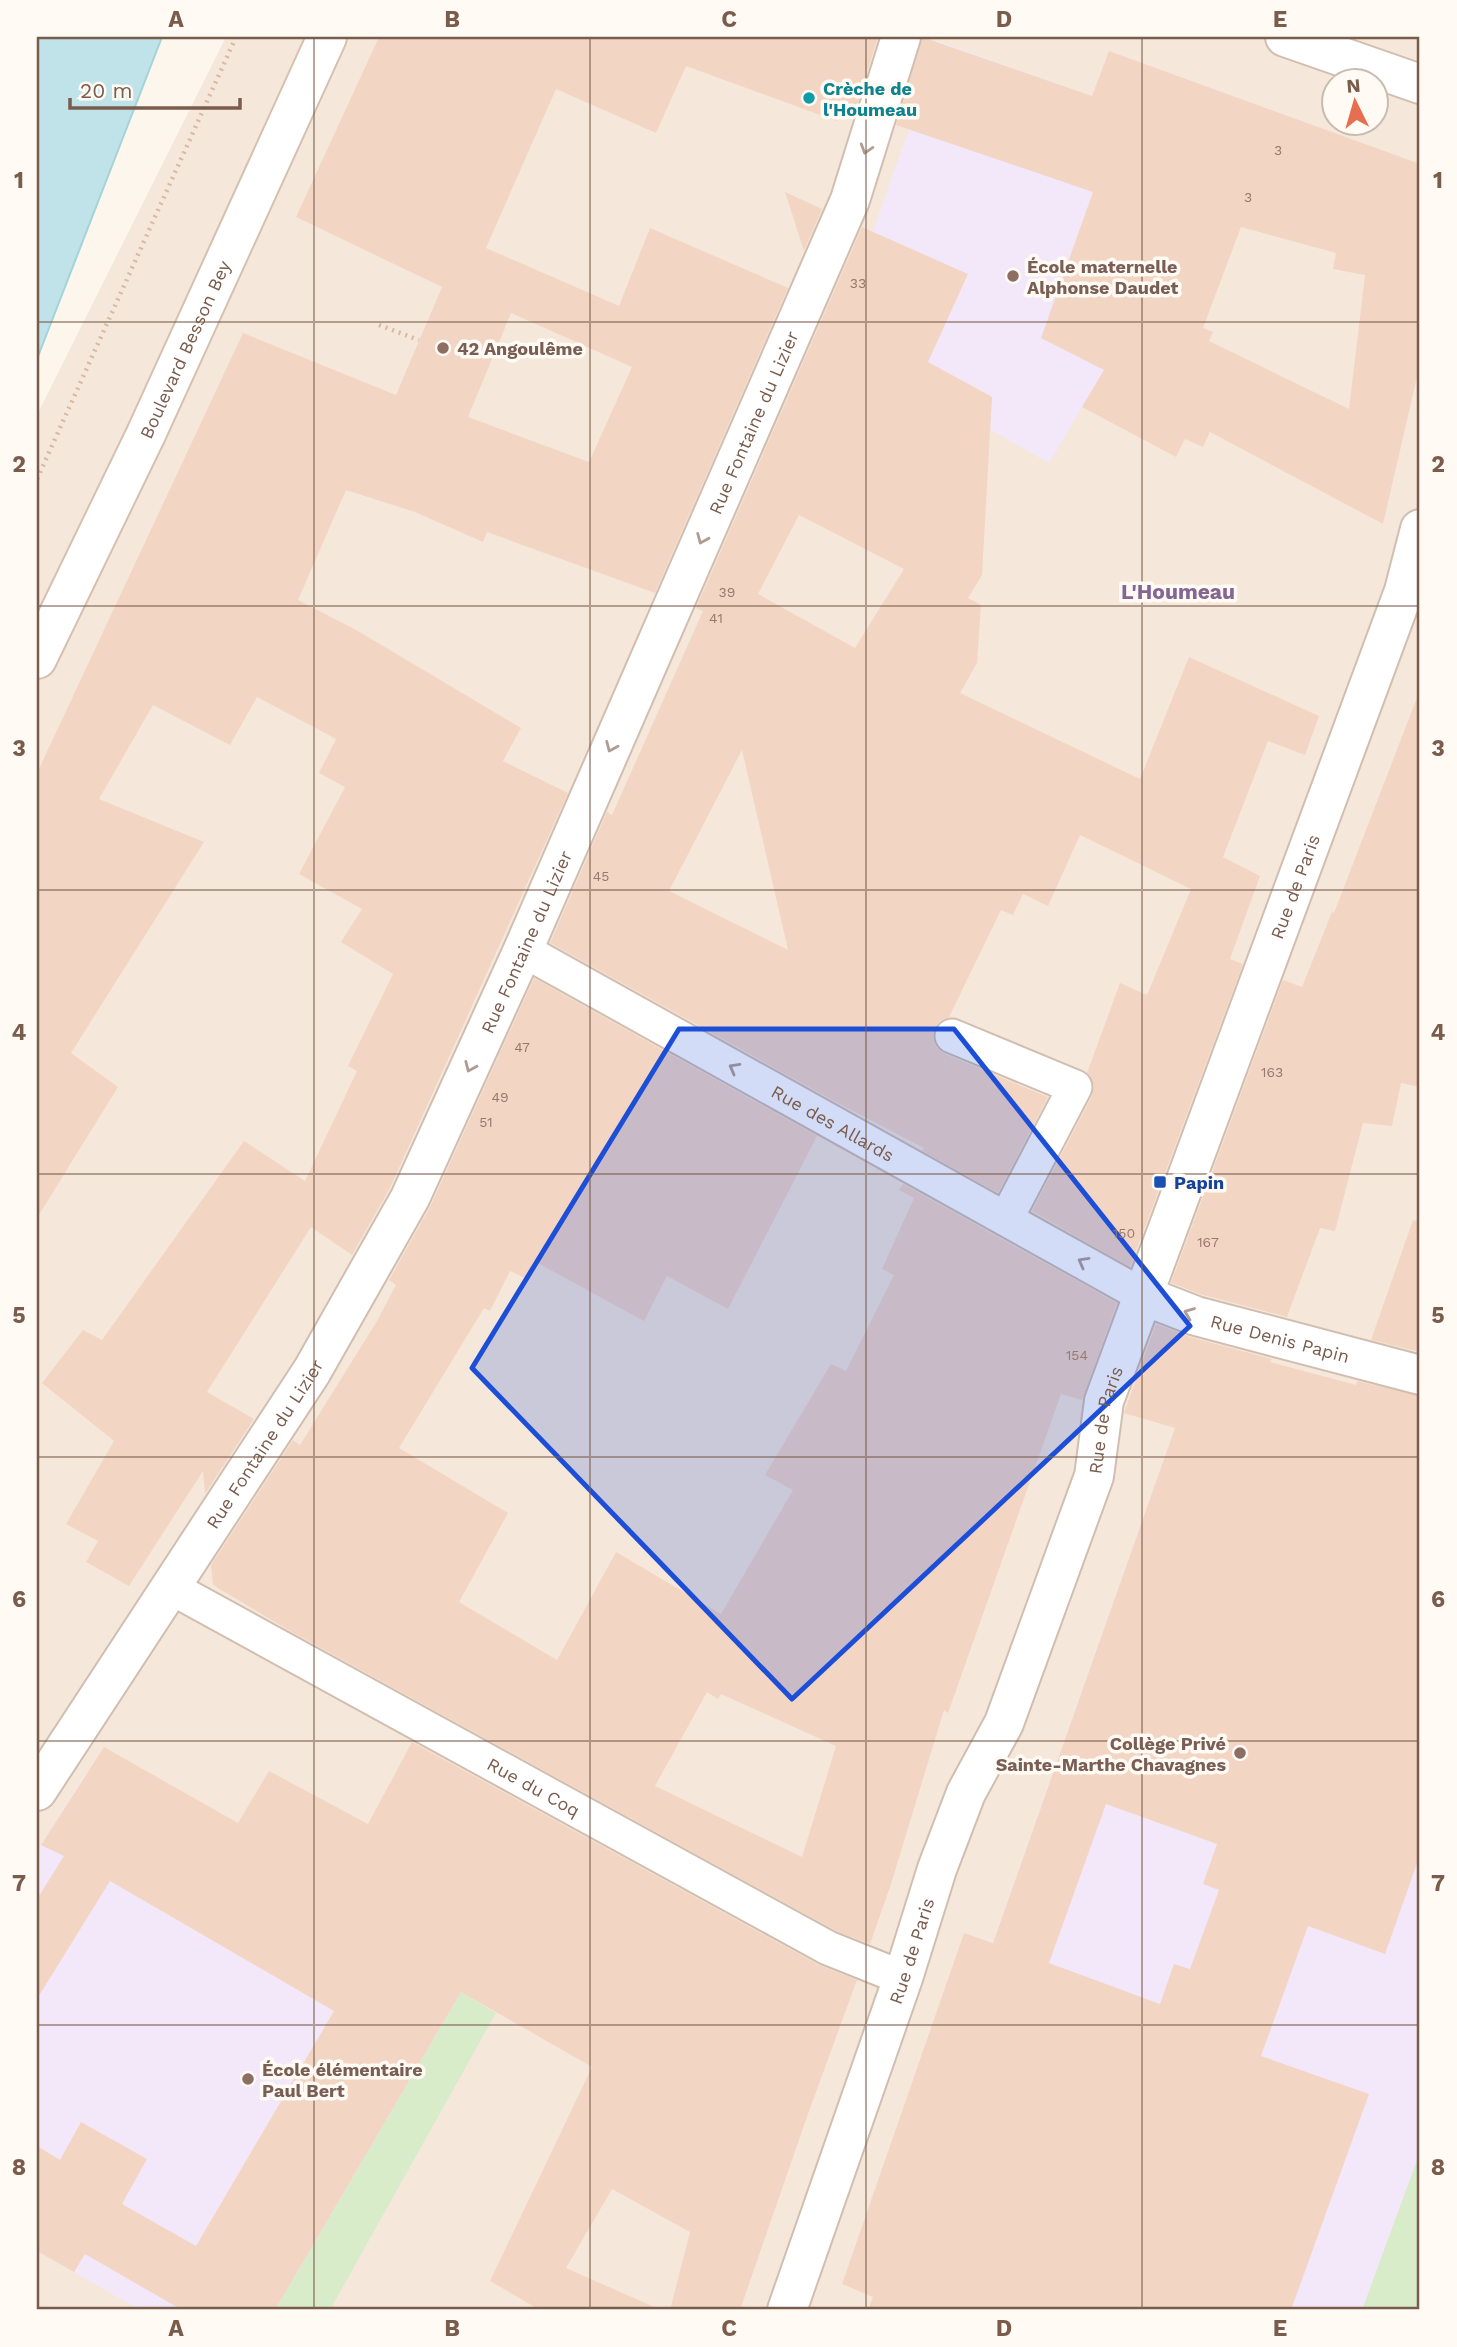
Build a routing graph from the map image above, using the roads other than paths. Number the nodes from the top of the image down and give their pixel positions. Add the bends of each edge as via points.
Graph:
1 (327, 37) edge
2 (901, 37) edge
3 (1285, 37) edge
4 (1420, 84) edge
5 (1420, 528) edge
6 (37, 659) edge
7 (523, 950) junction
8 (952, 1036) dead end
9 (1006, 1219) junction
10 (1142, 1295) junction
11 (1420, 1375) edge
12 (170, 1587) junction
13 (37, 1791) edge
14 (903, 1978) junction
15 (787, 2310) edge

1 - 6 street, Boulevard Besson Bey via 146,434
2 -> 7 street, Rue Fontaine du Lizier via 850,200
3 - 4 street
5 - 10 street, Rue de Paris via 1399,604
9 -> 7 lane, Rue des Allards
7 -> 12 street, Rue Fontaine du Lizier via 410,1198 312,1371
8 - 9 lane via 1075,1087
10 -> 9 lane, Rue des Allards
11 -> 10 street, Rue Denis Papin via 1196,1316
10 - 14 street, Rue de Paris via 1104,1401 1094,1476 1004,1723 966,1793 942,1856
12 - 13 street, Rue Fontaine du Lizier
12 - 14 lane, Rue du Coq via 828,1948
14 - 15 street, Rue de Paris

